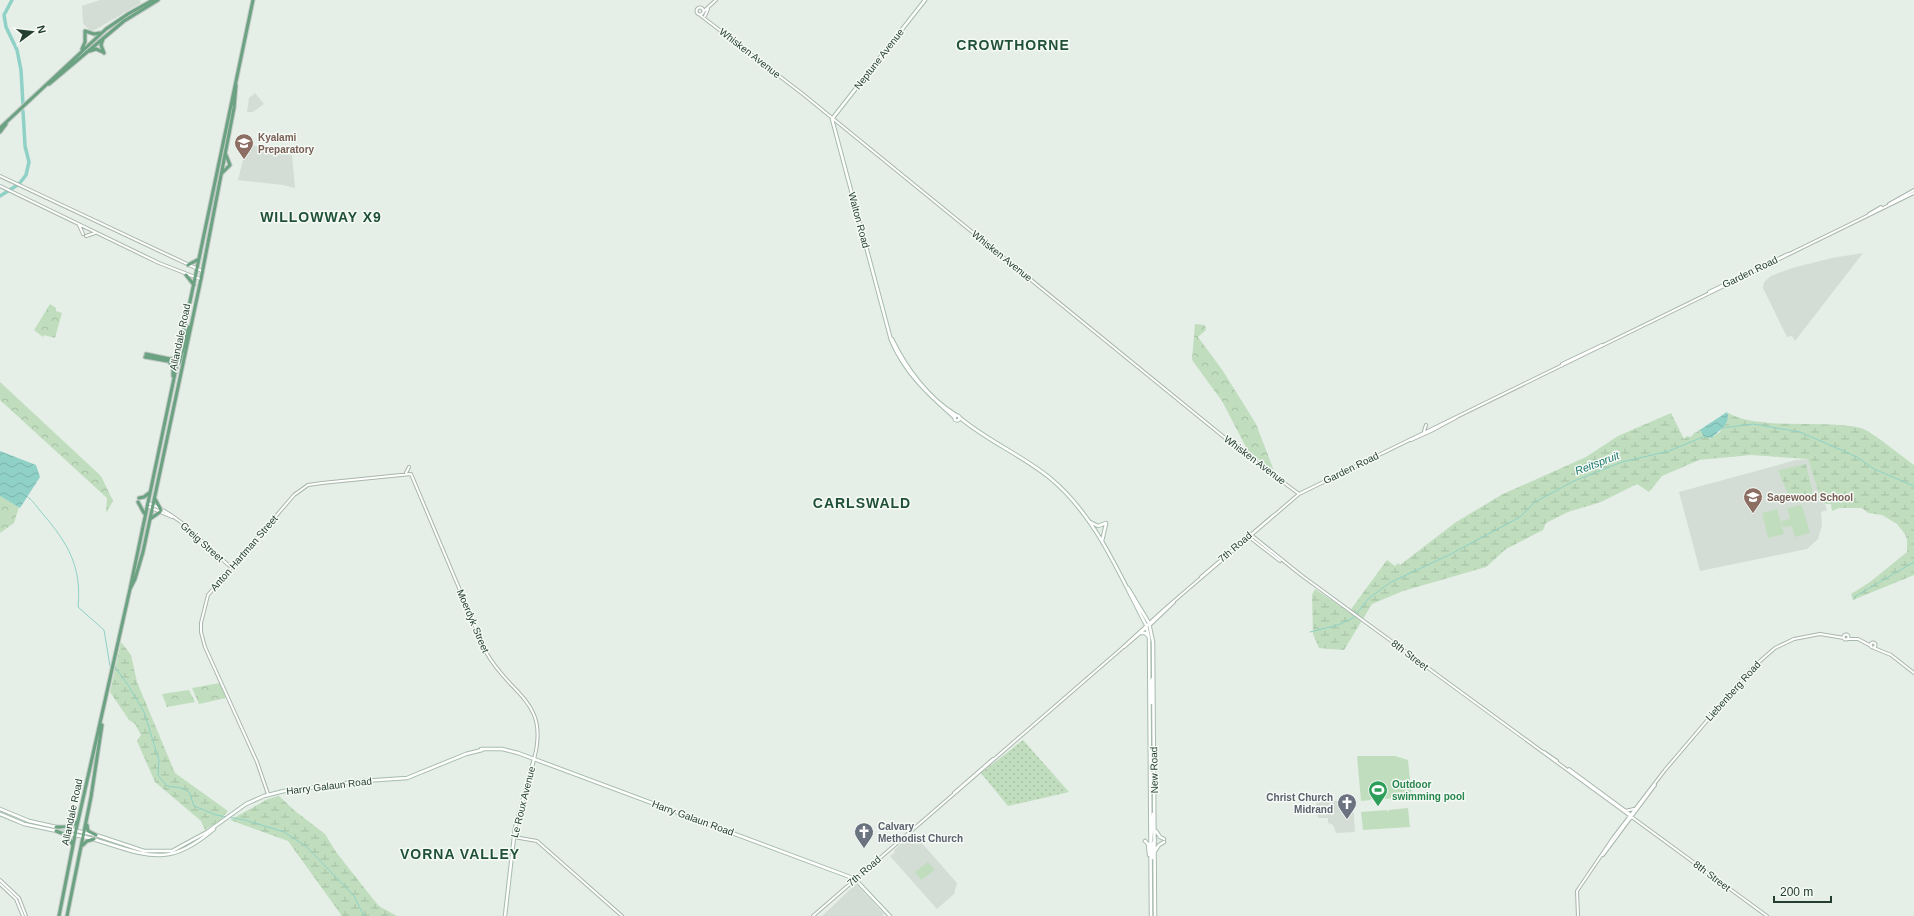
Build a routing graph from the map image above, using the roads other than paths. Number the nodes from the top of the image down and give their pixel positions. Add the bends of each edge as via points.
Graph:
1 (153, 0) edge
2 (158, 0) edge
3 (254, 0) edge
4 (716, 0) edge
5 (925, 0) edge
6 (709, 8) junction
7 (703, 10) junction
8 (700, 15) junction
9 (706, 17) junction
10 (106, 29) junction
11 (105, 36) junction
12 (95, 42) junction
13 (86, 52) junction
14 (77, 55) junction
15 (49, 84) junction
16 (236, 86) junction
17 (832, 119) junction
18 (7, 123) junction
19 (0, 128) edge
20 (0, 132) edge
21 (225, 154) junction
22 (221, 174) junction
23 (0, 176) edge
24 (0, 186) edge
25 (1914, 192) edge
26 (78, 224) junction
27 (96, 233) junction
28 (83, 234) dead end
29 (86, 236) dead end
30 (199, 259) junction
31 (188, 265) junction
32 (197, 269) junction
33 (202, 271) junction
34 (186, 275) junction
35 (195, 277) junction
36 (201, 279) junction
37 (194, 285) junction
38 (192, 318) junction
39 (182, 340) junction
40 (148, 349) dead end
41 (150, 355) junction
42 (169, 362) junction
43 (177, 364) junction
44 (173, 384) junction
45 (1458, 416) junction
46 (1426, 425) dead end
47 (1423, 432) junction
48 (1403, 442) junction
49 (409, 467) dead end
50 (405, 474) junction
51 (411, 474) joint
52 (150, 491) junction
53 (1299, 494) junction
54 (154, 496) junction
55 (1077, 504) junction
56 (147, 505) junction
57 (152, 507) junction
58 (161, 511) junction
59 (145, 517) junction
60 (1088, 520) junction
61 (150, 521) junction
62 (1250, 536) junction
63 (1102, 543) junction
64 (1108, 554) junction
65 (231, 567) junction
66 (1122, 579) junction
67 (130, 589) junction
68 (1149, 624) junction
69 (1146, 626) junction
70 (1140, 633) junction
71 (1849, 636) junction
72 (1844, 637) junction
73 (1149, 638) junction
74 (1854, 638) junction
75 (1848, 639) junction
76 (1871, 644) junction
77 (1876, 644) junction
78 (1874, 648) junction
79 (1879, 649) junction
80 (1120, 650) junction
81 (1914, 673) edge
82 (1153, 678) junction
83 (1149, 707) junction
84 (103, 713) junction
85 (534, 759) junction
86 (1666, 769) junction
87 (268, 794) junction
88 (1634, 808) junction
89 (0, 809) edge
90 (1155, 810) junction
91 (1625, 811) junction
92 (0, 814) edge
93 (79, 816) junction
94 (87, 816) junction
95 (1630, 816) junction
96 (1626, 820) junction
97 (56, 827) junction
98 (1155, 827) junction
99 (76, 830) junction
100 (56, 831) junction
101 (84, 832) junction
102 (75, 835) junction
103 (83, 837) junction
104 (95, 837) junction
105 (514, 837) junction
106 (1155, 839) junction
107 (1145, 841) dead end
108 (1150, 842) junction
109 (72, 850) junction
110 (80, 851) junction
111 (1155, 852) junction
112 (1150, 857) junction
113 (1592, 870) junction
114 (1150, 876) junction
115 (855, 879) junction
116 (0, 880) edge
117 (0, 884) edge
118 (1155, 910) junction
119 (23, 916) edge
120 (26, 916) edge
121 (60, 916) edge
122 (66, 916) edge
123 (505, 916) edge
124 (622, 916) edge
125 (813, 916) edge
126 (890, 916) edge
127 (1151, 916) edge
128 (1155, 916) edge
129 (1159, 916) edge
130 (1578, 916) edge
131 (1767, 916) edge

1 - 10 main road
2 - 11 main road
3 - 16 main road, Allandale Road
4 - 6 street
5 - 17 main road, Neptune Avenue
6 - 7 street
6 - 9 street
7 - 8 street
7 - 8 street via 696,10
7 - 9 street
8 - 9 street, Whisken Avenue
9 - 17 street, Whisken Avenue
10 - 12 main road
10 - 14 main road via 96,34 85,31 86,42
11 - 12 main road
11 - 13 main road via 101,43 103,52 94,49
12 - 13 main road
12 - 14 main road
13 - 15 main road
14 - 15 main road
15 - 18 main road
16 - 21 main road, Allandale Road
16 - 30 main road, Allandale Road
17 - 53 street, Whisken Avenue via 1230,442
17 - 55 main road, Walton Road via 885,322 896,348 914,376 955,416 955,420 967,424 1038,470 1059,485
18 - 19 main road
18 - 20 main road
21 - 22 main road, Allandale Road
21 - 22 main road via 230,165
22 - 33 main road, Allandale Road
23 - 31 street
24 - 26 street
25 - 45 street, Garden Road
26 - 27 street
26 - 28 street
27 - 29 street
27 - 34 street
30 - 31 main road
30 - 32 main road, Allandale Road
31 - 32 street
32 - 33 street
32 - 35 main road, Allandale Road
33 - 36 main road, Allandale Road
34 - 35 street
34 - 37 main road
35 - 36 street
35 - 37 main road, Allandale Road
36 - 38 main road, Allandale Road
37 - 39 main road, Allandale Road
38 - 43 main road via 180,362
38 - 54 main road, Allandale Road
39 - 41 main road via 178,354 174,358
39 - 43 main road, Allandale Road
40 - 41 main road
41 - 42 main road via 146,355
42 - 43 main road
42 - 44 main road via 174,370
43 - 44 main road, Allandale Road
44 - 52 main road, Allandale Road
45 - 47 street, Garden Road
45 - 48 street, Garden Road via 1431,431
46 - 47 street
47 - 48 street, Garden Road
48 - 53 street, Garden Road
49 - 50 street
50 - 51 street, Anton Hartman Street
50 - 65 street, Anton Hartman Street via 304,487
51 - 85 street, Moerdyk Street via 486,652 498,672 531,704 538,729
52 - 56 main road, Allandale Road
52 - 59 main road via 138,500
53 - 62 street, 7th Road
54 - 57 main road, Allandale Road
54 - 58 main road
55 - 60 main road
55 - 64 main road
56 - 57 street, Greig Street
56 - 59 main road, Allandale Road
57 - 58 street, Greig Street
57 - 61 main road, Allandale Road
58 - 61 main road
58 - 65 street, Greig Street via 189,527
59 - 67 main road, Allandale Road
60 - 63 main road
60 - 63 main road via 1098,526 1106,524
61 - 67 main road, Allandale Road
62 - 68 street, 7th Road
62 - 91 street, 8th Street
63 - 64 main road
64 - 66 main road
65 - 87 street, Anton Hartman Street via 207,596 201,632 208,654 257,762
66 - 68 main road
66 - 69 main road
67 - 84 main road, Allandale Road
68 - 69 street, 7th Road
68 - 82 main road, New Road via 1153,642
69 - 70 street, 7th Road
69 - 73 main road, New Road
69 - 80 street, 7th Road
70 - 73 main road via 1145,633
70 - 80 street, 7th Road
71 - 72 street
71 - 74 street
71 - 75 street
72 - 75 street
72 - 86 street, Liebenberg Road via 1820,634 1799,638 1775,648 1751,669
73 - 83 main road, New Road
74 - 75 street
74 - 76 street
76 - 77 street
76 - 78 street
77 - 78 street
77 - 79 street
78 - 79 street
79 - 81 street
80 - 115 street, 7th Road
82 - 83 main road
82 - 90 main road, New Road
83 - 108 main road, New Road
84 - 93 main road, Allandale Road
84 - 94 main road, Allandale Road
85 - 87 main road, Harry Galaun Road via 502,749 465,752 407,778 363,781
85 - 105 main road, Le Roux Avenue
85 - 115 main road, Harry Galaun Road
86 - 88 street, Liebenberg Road
86 - 95 street, Liebenberg Road
87 - 104 main road, Harry Galaun Road via 252,801 192,845 175,853 144,855
88 - 91 street
88 - 95 street, Liebenberg Road
89 - 97 main road, Harry Galaun Road via 28,821
90 - 98 main road, New Road
90 - 108 main road
91 - 95 street, 8th Street
91 - 96 street
92 - 100 main road, Harry Galaun Road via 24,824
93 - 97 main road via 73,826
93 - 99 main road, Allandale Road
94 - 101 main road, Allandale Road
94 - 104 main road via 87,829
95 - 96 street, Liebenberg Road
95 - 113 street, Liebenberg Road
95 - 131 street, 8th Street
96 - 113 street, Liebenberg Road
97 - 99 main road, Harry Galaun Road
98 - 106 main road, New Road
98 - 111 main road via 1164,841
99 - 101 main road, Harry Galaun Road
99 - 102 main road, Allandale Road
100 - 102 main road, Harry Galaun Road
100 - 109 main road via 70,837
101 - 103 main road, Allandale Road
101 - 104 main road, Harry Galaun Road
102 - 103 main road, Harry Galaun Road
102 - 109 main road, Allandale Road
103 - 104 main road, Harry Galaun Road
103 - 110 main road, Allandale Road
104 - 110 main road via 86,841
105 - 123 main road, Le Roux Avenue
105 - 124 street via 536,840
106 - 111 main road, New Road
106 - 114 main road via 1152,845
107 - 112 main road
108 - 112 main road, New Road
109 - 121 main road, Allandale Road
110 - 122 main road, Allandale Road
111 - 118 main road, New Road
112 - 114 main road, New Road
113 - 130 street, Liebenberg Road via 1577,893
114 - 127 main road, New Road
115 - 125 street, 7th Road
115 - 126 main road, Harry Galaun Road
116 - 120 street via 19,898
117 - 119 street via 16,899
118 - 128 main road, New Road
118 - 129 main road

